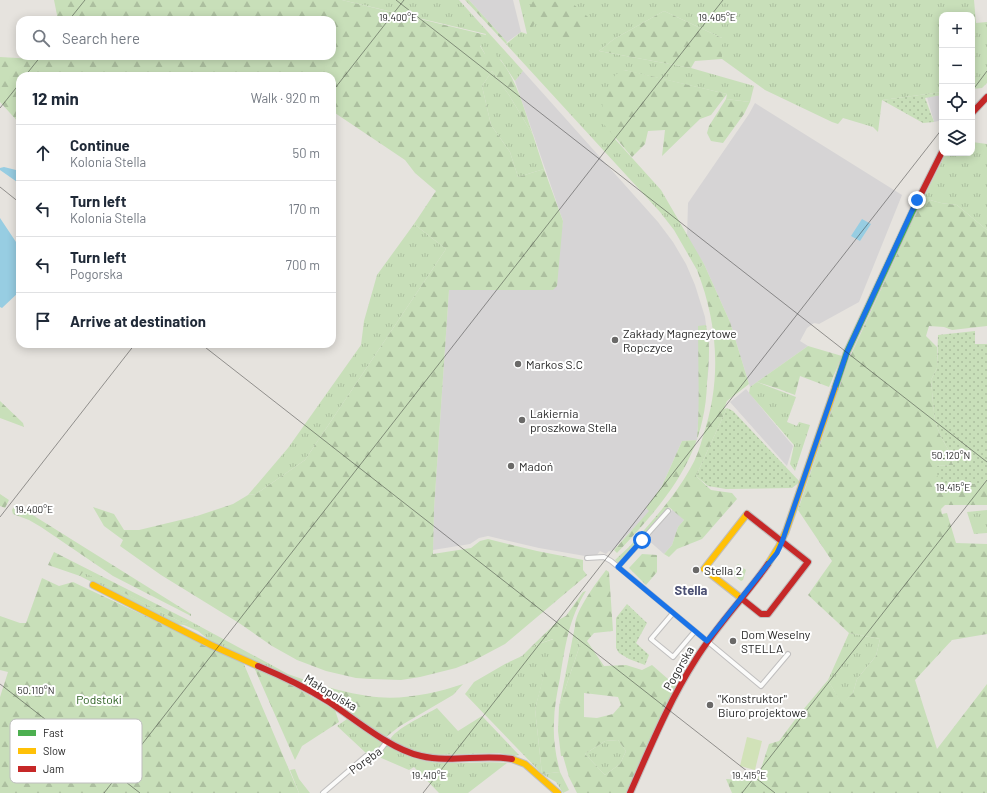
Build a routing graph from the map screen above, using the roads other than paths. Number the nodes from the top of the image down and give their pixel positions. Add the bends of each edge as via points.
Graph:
1 (987, 97) edge
2 (975, 110) edge
3 (940, 156) edge
4 (668, 511) dead end
5 (782, 542) junction
6 (587, 558) dead end
7 (618, 567) junction
8 (93, 585) dead end
9 (741, 598) junction
10 (673, 613) junction
11 (695, 631) junction
12 (707, 641) junction
13 (788, 654) dead end
14 (387, 741) junction
15 (323, 793) edge
16 (558, 793) edge
17 (630, 793) edge

1 - 2 street
3 - 5 street, Pogorska via 847,352
4 - 7 street
5 - 9 street, Pogorska via 777,553
5 - 9 street via 808,562 768,614 761,614
5 - 9 street via 747,514 704,569
6 - 7 street via 604,557
7 - 10 street
8 - 14 street, Małopolska via 211,645 284,677 327,701
9 - 12 street, Pogorska
10 - 11 street
10 - 11 street via 651,639 673,657
11 - 12 street
12 - 13 street via 761,686
12 - 17 street, Pogorska via 672,702
14 - 15 street, Poręba via 378,753 366,756
14 - 16 street, Małopolska via 412,753 436,758 514,759 525,764

